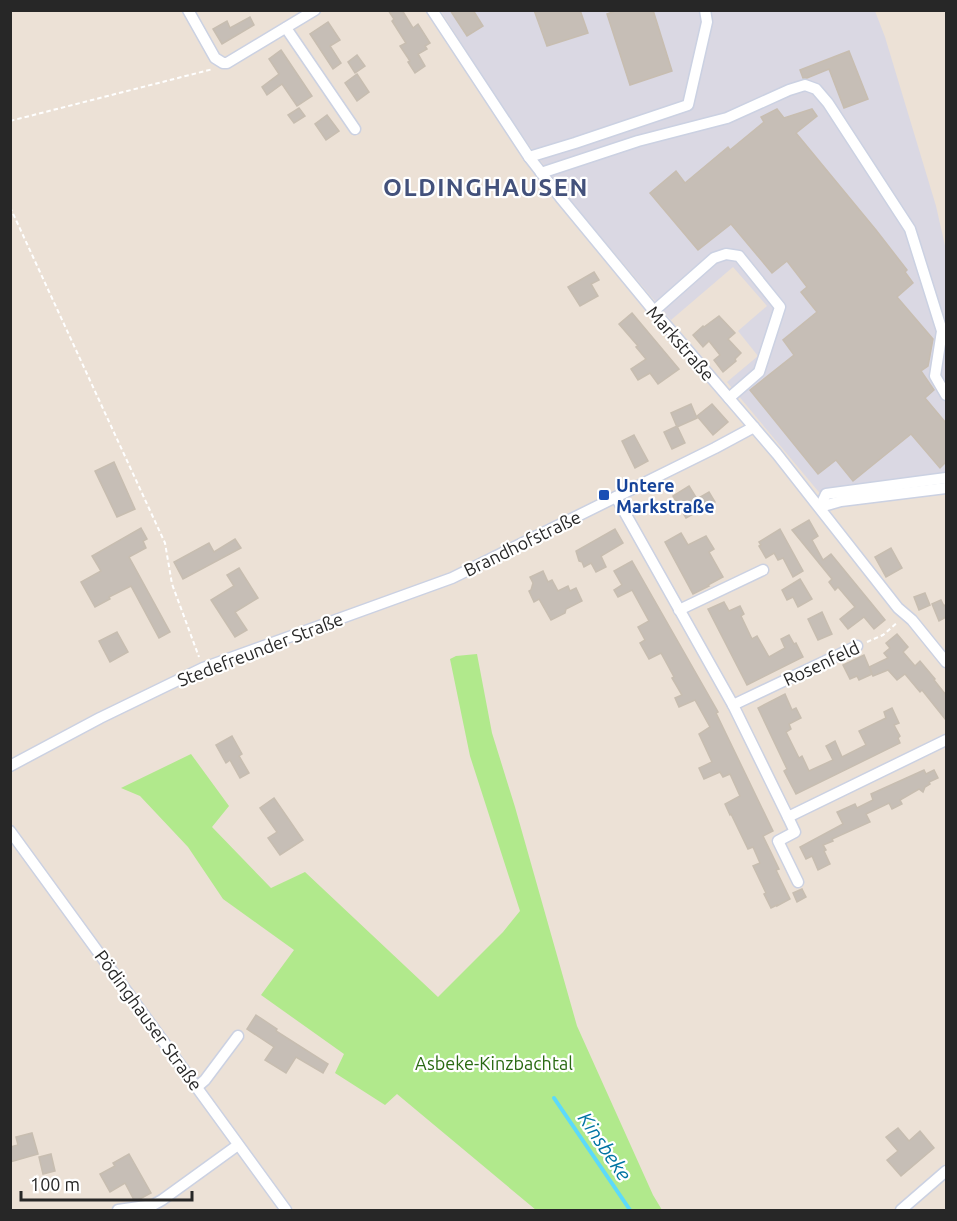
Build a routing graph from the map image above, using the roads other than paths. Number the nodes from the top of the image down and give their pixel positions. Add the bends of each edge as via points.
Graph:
1 (188, 10) edge
2 (315, 10) edge
3 (432, 10) edge
4 (705, 10) edge
5 (286, 28) junction
6 (355, 129) dead end
7 (529, 157) junction
8 (541, 173) junction
9 (654, 311) junction
10 (946, 395) edge
11 (729, 398) junction
12 (754, 427) junction
13 (946, 478) edge
14 (946, 488) edge
15 (616, 497) junction
16 (820, 507) junction
17 (763, 570) dead end
18 (452, 578) joint
19 (679, 610) junction
20 (856, 646) road end
21 (946, 662) edge
22 (733, 705) junction
23 (946, 740) edge
24 (10, 766) edge
25 (788, 817) junction
26 (10, 831) edge
27 (798, 882) dead end
28 (238, 1036) dead end
29 (197, 1087) junction
30 (238, 1145) junction
31 (946, 1171) edge
32 (118, 1210) edge
33 (286, 1210) edge
34 (901, 1210) edge

1 - 5 street via 216,58 223,63
2 - 5 street
3 - 7 street, Markstraße
4 - 7 street via 707,22 688,105
5 - 6 street
7 - 8 street, Markstraße
8 - 9 street, Markstraße
8 - 10 street via 638,141 727,118 805,85 816,89 910,229 942,331 935,376
9 - 11 street, Markstraße
9 - 11 street via 714,258 726,254 739,256 780,306 759,372
11 - 12 street, Markstraße
12 - 15 street, Brandhofstraße
12 - 16 street, Markstraße
13 - 16 street via 826,494
14 - 16 street
15 - 18 street, Brandhofstraße
15 - 19 street
16 - 21 street, Markstraße via 898,608
17 - 19 street
18 - 24 street, Stedefreunder Straße via 203,668
19 - 22 street
20 - 22 street, Rosenfeld
22 - 25 street
23 - 25 street
25 - 27 street via 795,832 778,840
26 - 29 street, Pödinghauser Straße
28 - 29 street
29 - 30 street, Pödinghauser Straße
30 - 32 street via 153,1205
30 - 33 street, Pödinghauser Straße
31 - 34 street

